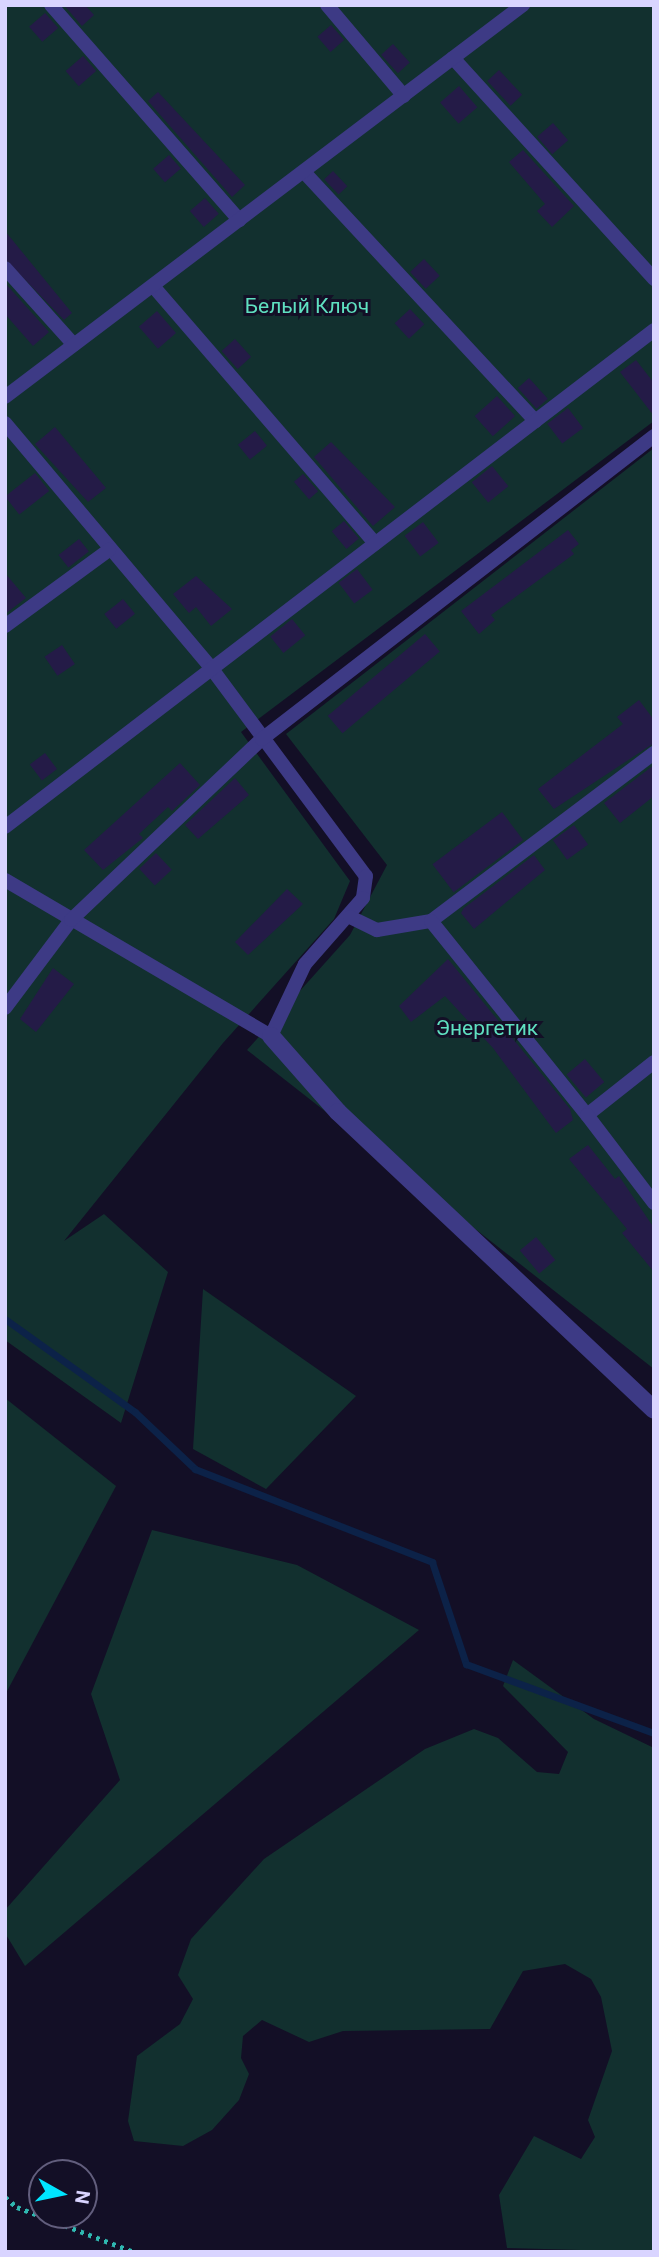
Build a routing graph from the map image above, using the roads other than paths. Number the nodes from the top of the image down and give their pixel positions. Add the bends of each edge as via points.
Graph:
1 (51, 5) edge
2 (327, 5) edge
3 (523, 5) edge
4 (453, 58) junction
5 (404, 96) junction
6 (304, 172) junction
7 (239, 220) junction
8 (5, 268) edge
9 (654, 279) edge
10 (153, 286) junction
11 (654, 330) edge
12 (74, 345) junction
13 (5, 397) edge
14 (535, 421) junction
15 (7, 428) edge
16 (654, 436) edge
17 (375, 543) junction
18 (109, 550) junction
19 (5, 626) edge
20 (212, 669) junction
21 (262, 739) junction
22 (654, 753) edge
23 (5, 827) edge
24 (5, 880) edge
25 (350, 917) junction
26 (72, 920) junction
27 (431, 921) junction
28 (5, 1008) edge
29 (271, 1036) junction
30 (654, 1062) edge
31 (587, 1115) junction
32 (654, 1203) edge
33 (654, 1410) edge

1 - 7 lane
2 - 5 lane
3 - 4 lane
4 - 5 lane
4 - 9 lane
5 - 6 lane
6 - 7 lane
6 - 14 lane
7 - 10 lane
8 - 12 lane
10 - 12 lane
10 - 17 lane
11 - 14 lane
12 - 13 lane
14 - 17 lane
15 - 18 lane
16 - 21 lane
17 - 20 lane
18 - 19 lane
18 - 20 lane
20 - 21 lane
20 - 23 lane
21 - 25 lane via 366,876 363,898
21 - 26 lane
22 - 27 lane
24 - 26 lane
25 - 27 lane via 377,930
25 - 29 lane via 305,964
26 - 28 lane
26 - 29 lane
27 - 31 lane
29 - 33 street via 338,1112
30 - 31 lane
31 - 32 lane

